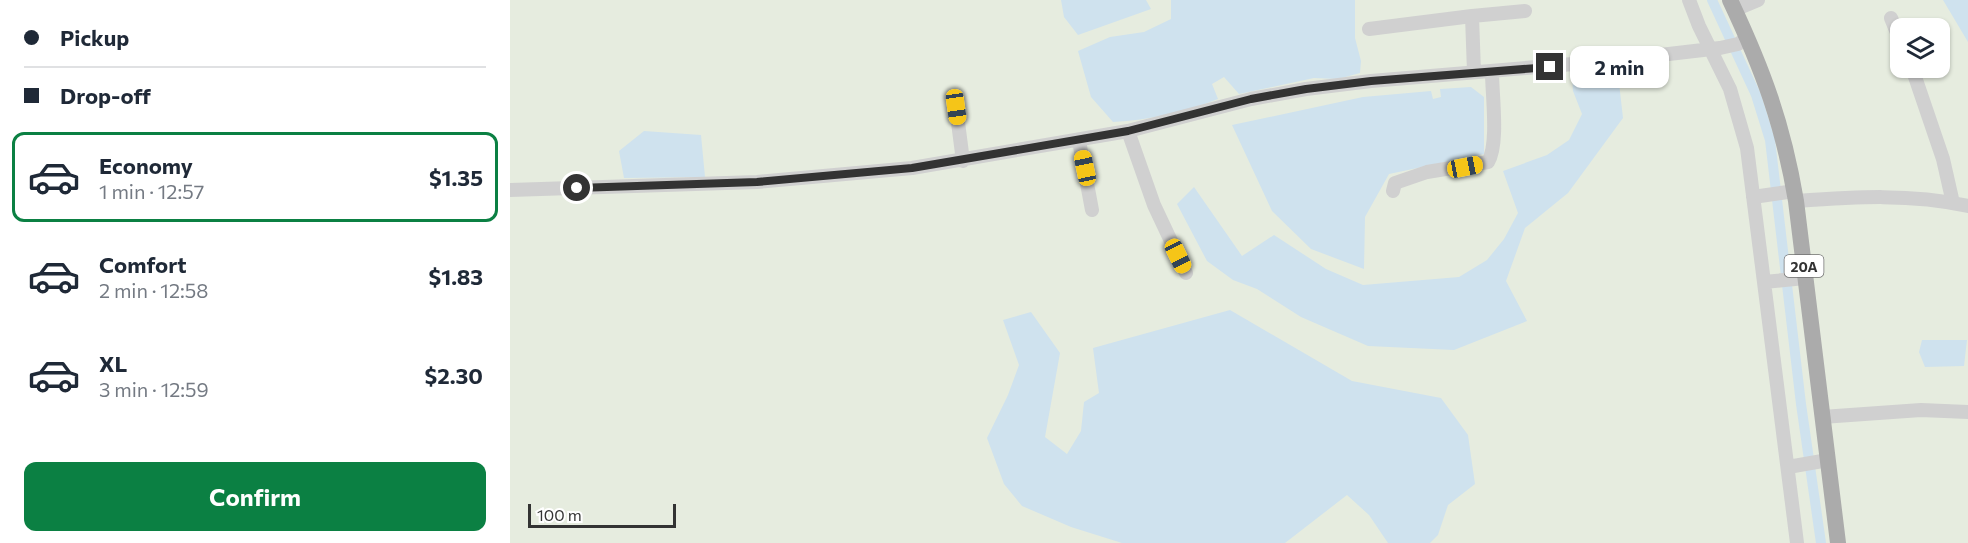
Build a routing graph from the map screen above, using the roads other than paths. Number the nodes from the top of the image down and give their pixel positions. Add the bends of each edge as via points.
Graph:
1 (1689, 0) edge
2 (1758, 0) edge
3 (1732, 5) edge
4 (1525, 11) dead end
5 (1472, 16) junction
6 (1369, 29) dead end
7 (1743, 41) junction
8 (1715, 49) junction
9 (1474, 72) junction
10 (1492, 72) junction
11 (1915, 78) edge
12 (956, 107) dead end
13 (1128, 131) junction
14 (1079, 141) junction
15 (963, 161) junction
16 (510, 190) edge
17 (1393, 191) dead end
18 (1796, 196) junction
19 (1753, 197) junction
20 (1953, 203) junction
21 (1968, 206) edge
22 (1092, 210) dead end
23 (1186, 273) dead end
24 (1800, 279) junction
25 (1769, 282) junction
26 (1968, 412) edge
27 (1822, 417) junction
28 (1828, 460) junction
29 (1788, 467) junction
30 (1797, 543) edge
31 (1838, 543) edge

1 - 8 street
2 - 3 street
3 - 7 main road, 20A
4 - 5 street
5 - 6 street
5 - 9 street
7 - 8 street
7 - 18 main road, 20A via 1779,119
8 - 10 street
8 - 19 street via 1747,148
9 - 10 street
9 - 13 street via 1306,89
10 - 17 street via 1493,143 1488,162 1408,176 1395,183
11 - 20 street
12 - 15 street
13 - 14 street
13 - 23 street via 1154,205
14 - 15 street
14 - 22 street
15 - 16 street via 757,182
18 - 19 street
18 - 20 street via 1895,196
18 - 24 main road, 20A
19 - 25 street
20 - 21 street
24 - 25 street
24 - 27 main road, 20A
25 - 29 street
26 - 27 street via 1921,410
27 - 28 main road, 20A
28 - 29 street
28 - 31 main road, 20A
29 - 30 street

